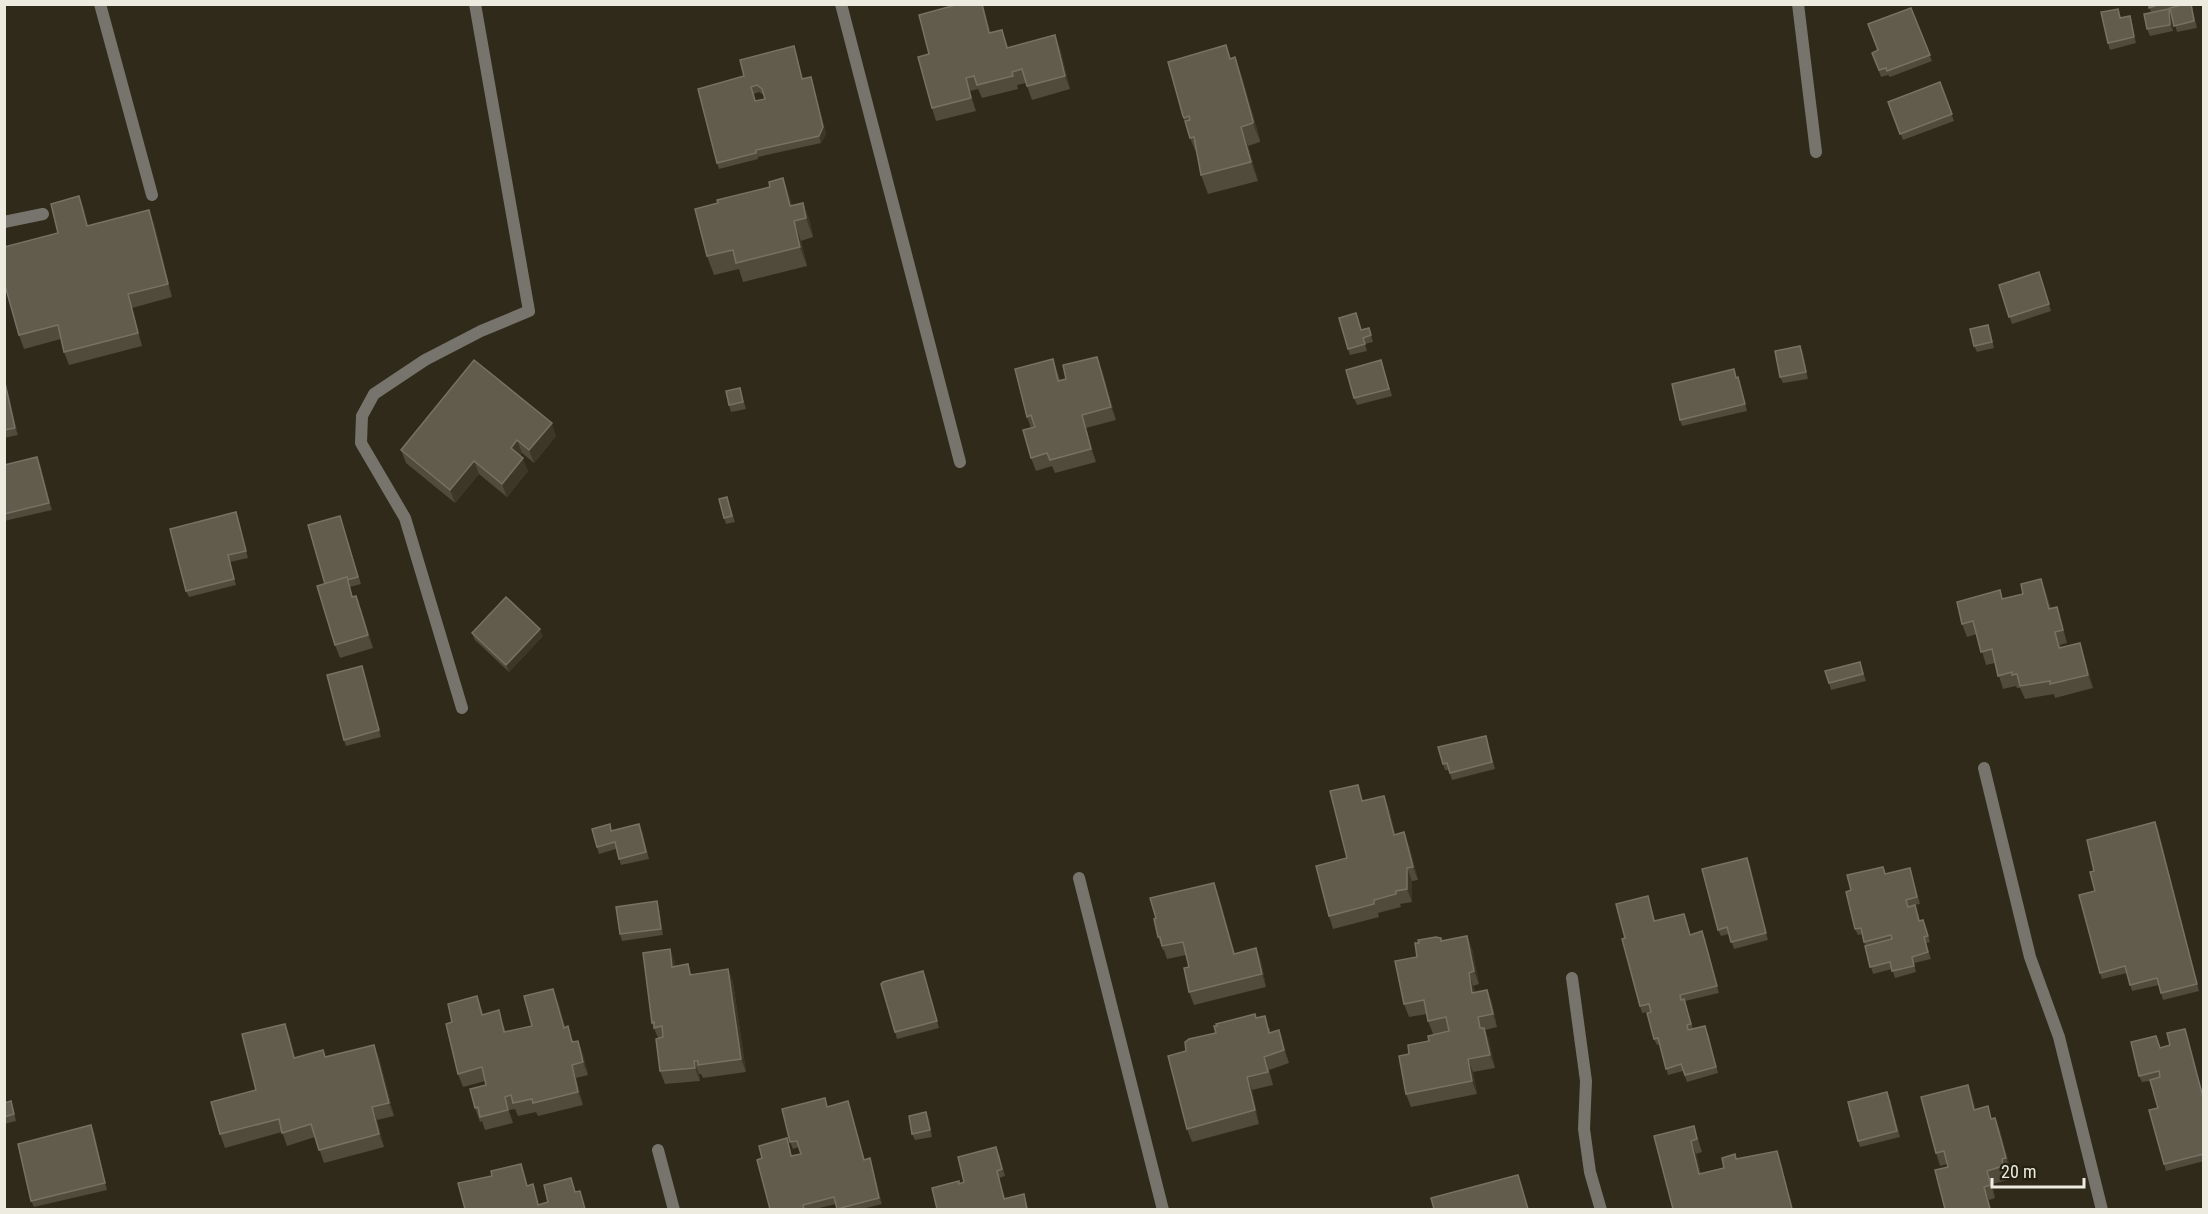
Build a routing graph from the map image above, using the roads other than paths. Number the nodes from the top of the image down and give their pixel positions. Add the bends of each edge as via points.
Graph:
1 (100, 4) edge
2 (475, 4) edge
3 (841, 4) edge
4 (1798, 4) edge
5 (1816, 152) dead end
6 (152, 195) dead end
7 (43, 214) dead end
8 (4, 222) edge
9 (960, 462) dead end
10 (462, 708) dead end
11 (1984, 768) dead end
12 (1079, 878) dead end
13 (1572, 978) dead end
14 (658, 1150) dead end
15 (674, 1209) edge
16 (1163, 1209) edge
17 (1601, 1209) edge
18 (2102, 1209) edge

1 - 6 street
2 - 10 street via 529,311 425,360 374,394 362,416 361,444 405,518
3 - 9 street
4 - 5 street
7 - 8 street
11 - 18 street via 2030,957 2060,1037
12 - 16 street
13 - 17 street via 1586,1082 1584,1129 1590,1172
14 - 15 street

